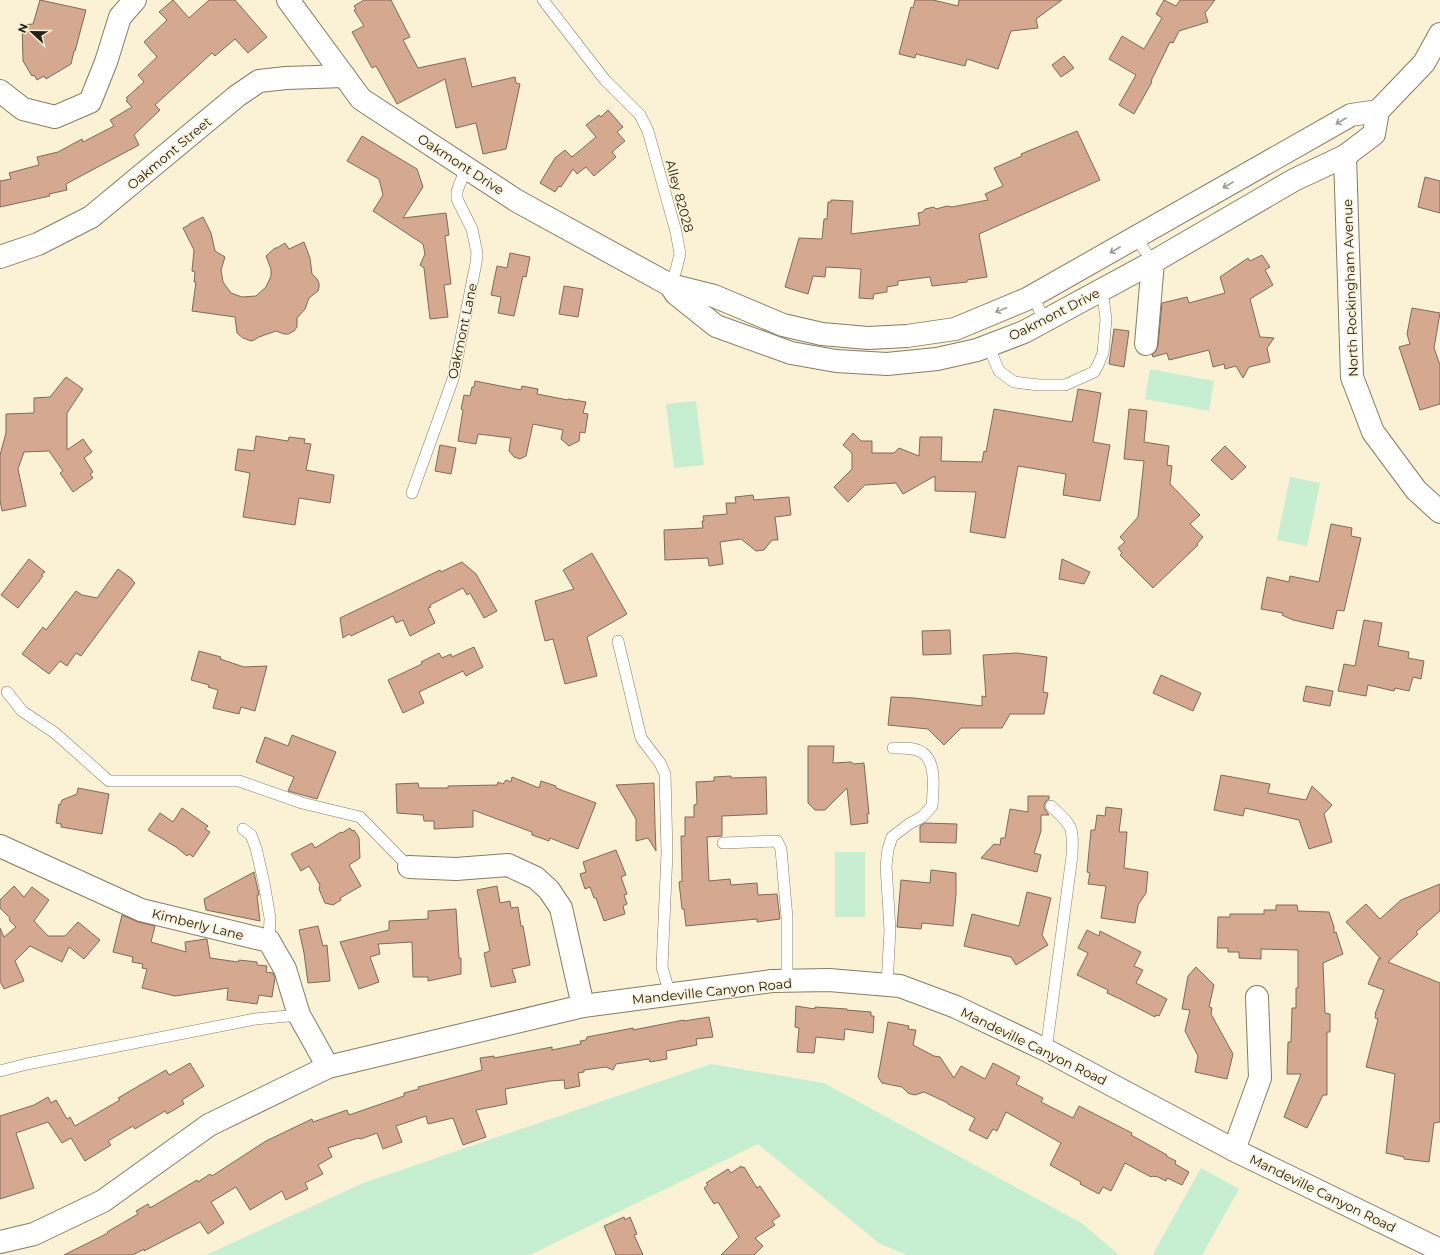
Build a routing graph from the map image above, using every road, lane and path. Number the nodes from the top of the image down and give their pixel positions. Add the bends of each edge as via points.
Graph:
1 (135, 0) edge
2 (288, 0) edge
3 (543, 0) edge
4 (1440, 34) edge
5 (1432, 66) edge
6 (344, 76) junction
7 (0, 91) edge
8 (1378, 111) junction
9 (1345, 156) junction
10 (466, 168) junction
11 (1136, 238) junction
12 (0, 257) edge
13 (1153, 262) junction
14 (670, 285) junction
15 (1102, 289) junction
16 (1033, 296) junction
17 (1044, 320) junction
18 (955, 329) junction
19 (819, 334) junction
20 (1146, 344) dead end
21 (988, 345) junction
22 (960, 354) junction
23 (814, 357) junction
24 (412, 493) dead end
25 (1440, 512) edge
26 (618, 642) dead end
27 (8, 692) dead end
28 (893, 748) dead end
29 (1051, 806) dead end
30 (243, 829) dead end
31 (723, 843) dead end
32 (0, 846) edge
33 (409, 867) joint
34 (269, 942) junction
35 (787, 981) junction
36 (886, 985) junction
37 (670, 995) junction
38 (1257, 997) dead end
39 (582, 1006) junction
40 (299, 1015) junction
41 (1046, 1050) junction
42 (328, 1067) junction
43 (0, 1071) edge
44 (1234, 1150) junction
45 (0, 1242) edge
46 (1440, 1250) edge

1 - 7 street via 120,17 90,102 55,116 23,109
2 - 6 street, Oakmont Drive
3 - 14 lane, Alley 82028 via 605,80 640,115 648,131 680,254
4 - 5 street
5 - 8 street
6 - 10 street, Oakmont Drive via 361,99
6 - 12 street, Oakmont Street via 259,81 237,96 91,217 38,244
8 - 9 street, Oakmont Drive via 1374,134
8 -> 11 street, Oakmont Drive via 1351,115
9 - 13 street, Oakmont Drive via 1294,180
9 - 25 street, North Rockingham Avenue via 1352,377 1374,432 1416,490
10 - 14 street, Oakmont Drive via 517,201
10 - 24 lane, Oakmont Lane via 457,191 457,199 472,229 477,253 476,263 453,379
11 - 13 lane
11 -> 16 street, Oakmont Drive
13 - 15 street, Oakmont Drive
13 - 20 street
14 - 19 street, Oakmont Drive via 714,296 783,325
14 - 23 street, Oakmont Drive via 676,294 716,326 791,353
15 - 17 street, Oakmont Drive
15 - 21 lane via 1106,319 1103,353 1094,372 1088,375 1065,385 1014,382 999,371
16 - 17 lane
16 -> 18 street, Oakmont Drive
17 - 21 street, Oakmont Drive via 1024,332
18 - 19 street, Oakmont Drive via 907,336 868,338
18 - 22 lane
19 - 23 lane
21 - 22 street, Oakmont Drive
22 - 23 street, Oakmont Drive via 888,364 836,362
26 - 37 lane via 641,738 665,774 667,853 662,967
27 - 33 lane via 22,711 55,733 109,781 239,781 302,803 360,817
28 - 36 lane via 923,752 930,761 933,782 932,806 922,817 892,837 888,849 886,866 890,930
29 - 41 lane via 1069,822 1073,832
30 - 34 lane via 251,835 256,848 270,918
31 - 35 lane via 777,841 781,849 787,918
32 - 34 street, Kimberly Lane via 140,910
33 - 39 street via 456,869 508,865 536,878 549,890 561,908
34 - 40 street via 285,968
35 - 36 street, Mandeville Canyon Road via 829,980
35 - 37 street, Mandeville Canyon Road
36 - 41 street, Mandeville Canyon Road via 900,986 956,1007
37 - 39 street, Mandeville Canyon Road
38 - 44 street via 1260,1078
39 - 42 street, Mandeville Canyon Road
40 - 42 street
40 - 43 lane via 255,1019
41 - 44 street, Mandeville Canyon Road
42 - 45 street, Mandeville Canyon Road via 209,1125 103,1201 34,1234
44 - 46 street, Mandeville Canyon Road

